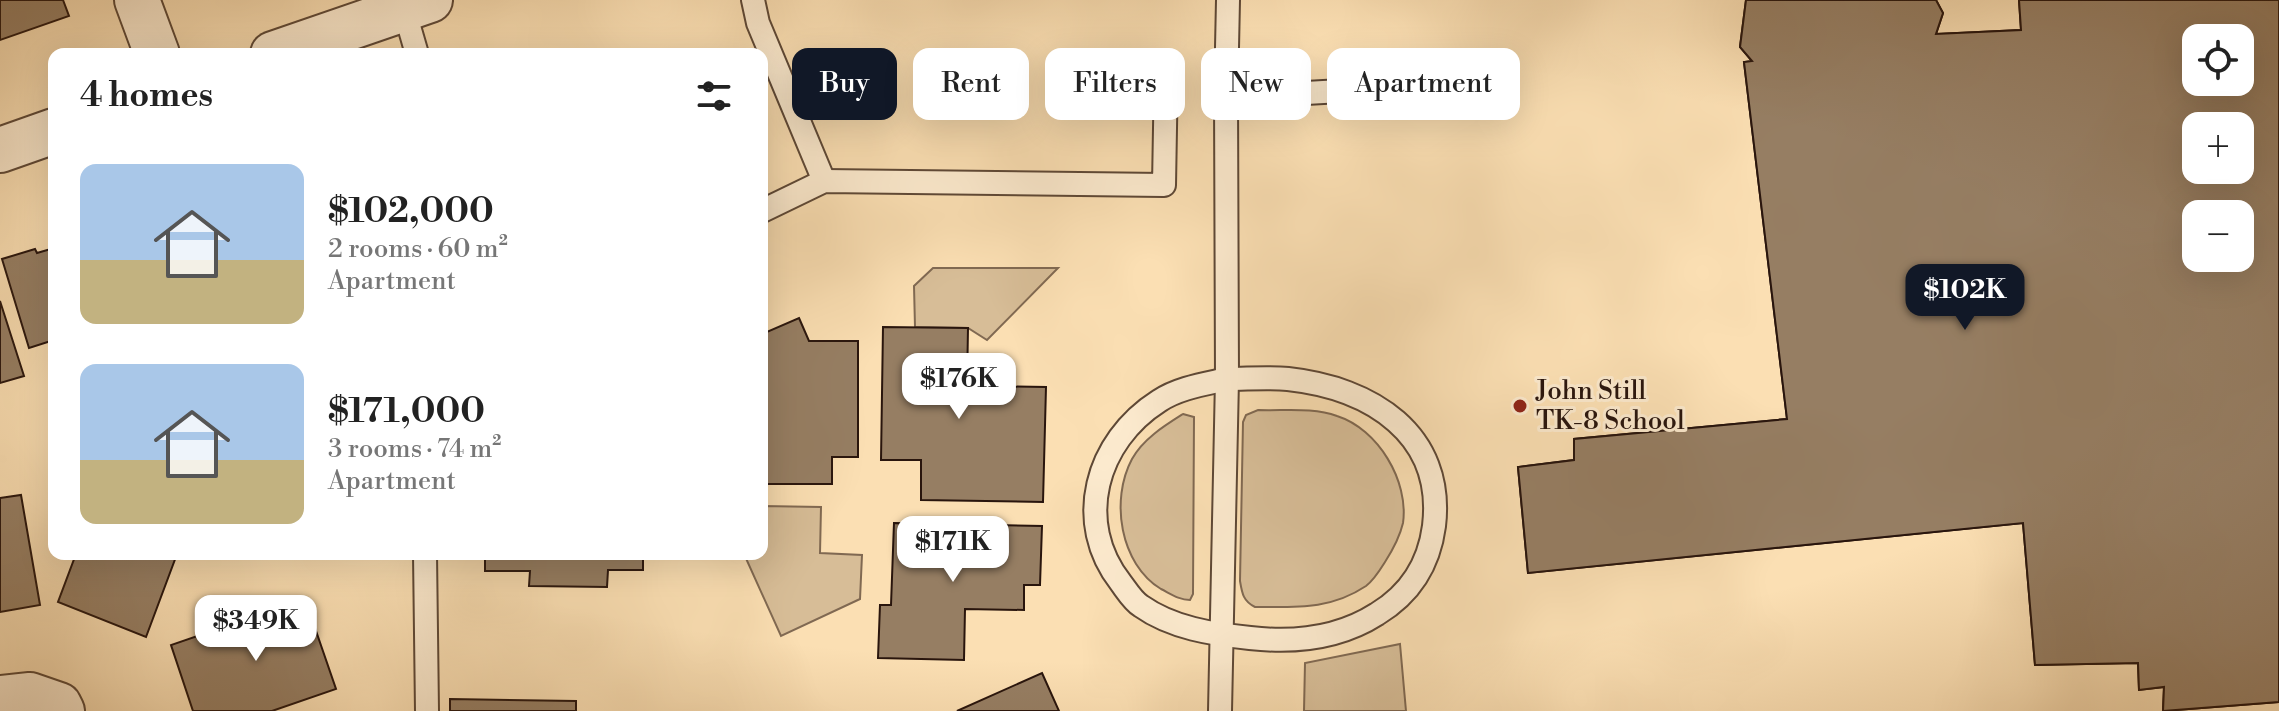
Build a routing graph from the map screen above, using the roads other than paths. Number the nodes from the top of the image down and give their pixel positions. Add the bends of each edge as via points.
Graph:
1 (137, 0) edge
2 (753, 0) edge
3 (1228, 0) edge
4 (417, 4) edge
5 (155, 48) edge
6 (290, 48) edge
7 (417, 48) edge
8 (1227, 48) edge
9 (1165, 120) edge
10 (1226, 120) edge
11 (48, 133) edge
12 (0, 150) edge
13 (824, 181) junction
14 (768, 208) edge
15 (1227, 379) junction
16 (425, 560) edge
17 (1223, 635) junction
18 (0, 698) edge
19 (62, 711) edge
20 (427, 711) edge
21 (1220, 711) edge

1 - 5 street
2 - 13 lane
3 - 8 lane
4 - 6 street
4 - 7 lane
9 - 13 lane via 1164,185
10 - 15 lane
11 - 12 street
13 - 14 lane
15 - 17 lane
15 - 17 lane via 1159,400 1133,422 1112,446 1093,508 1112,571 1138,604 1169,622
15 - 17 lane via 1287,379 1339,389 1367,401 1417,442 1432,473 1436,502 1434,531 1421,571 1377,614 1313,640
16 - 20 lane
17 - 21 lane
18 - 19 street via 30,695 59,705

